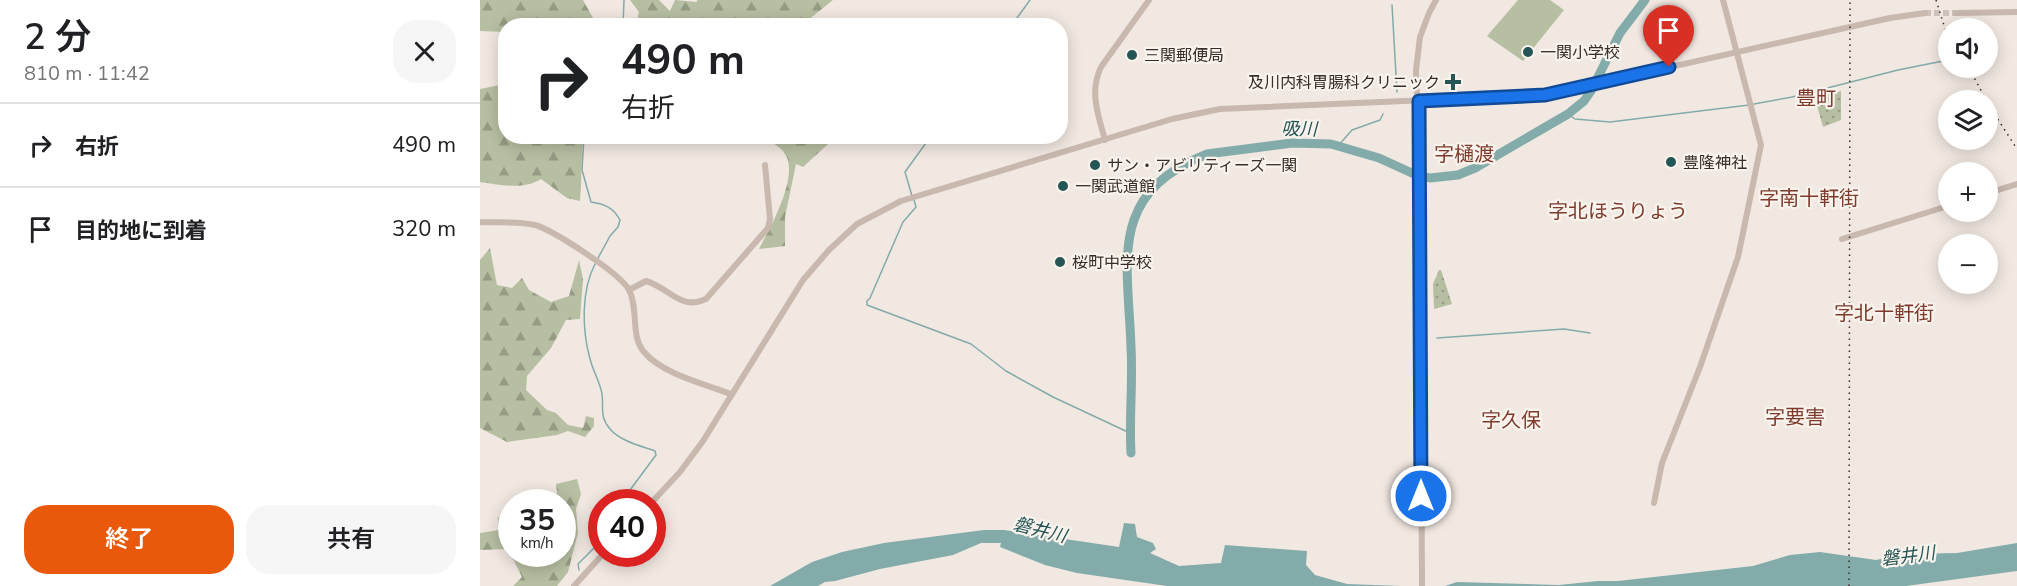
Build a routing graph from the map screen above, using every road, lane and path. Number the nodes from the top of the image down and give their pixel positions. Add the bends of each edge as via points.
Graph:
1 (1149, 0) edge
2 (1436, 0) edge
3 (1723, 0) edge
4 (2017, 12) edge
5 (1956, 13) tunnel mouth
6 (1925, 14) tunnel mouth
7 (1737, 52) junction
8 (1419, 101) junction
9 (1105, 140) junction
10 (765, 165) dead end
11 (2017, 184) edge
12 (1998, 190) edge
13 (1938, 209) edge
14 (480, 222) edge
15 (1842, 239) dead end
16 (629, 290) junction
17 (731, 394) junction
18 (664, 489) edge
19 (1654, 503) dead end
20 (591, 567) edge
21 (574, 586) edge
22 (1422, 586) edge

1 - 9 street via 1097,76 1094,99
2 - 8 street via 1417,51
3 - 7 street
4 - 5 street
6 - 7 street via 1890,18
7 - 8 street via 1539,96
7 - 19 street via 1761,144 1738,257 1662,463
8 - 9 street via 1220,109 1174,118
8 - 22 street
9 - 17 street via 901,201 857,224 803,280
10 - 16 street via 768,228 706,299 685,303 646,281
11 - 12 street
13 - 15 street
14 - 16 street via 543,227 618,278
16 - 17 street via 642,350 678,374
17 - 18 street via 703,441
20 - 21 street

